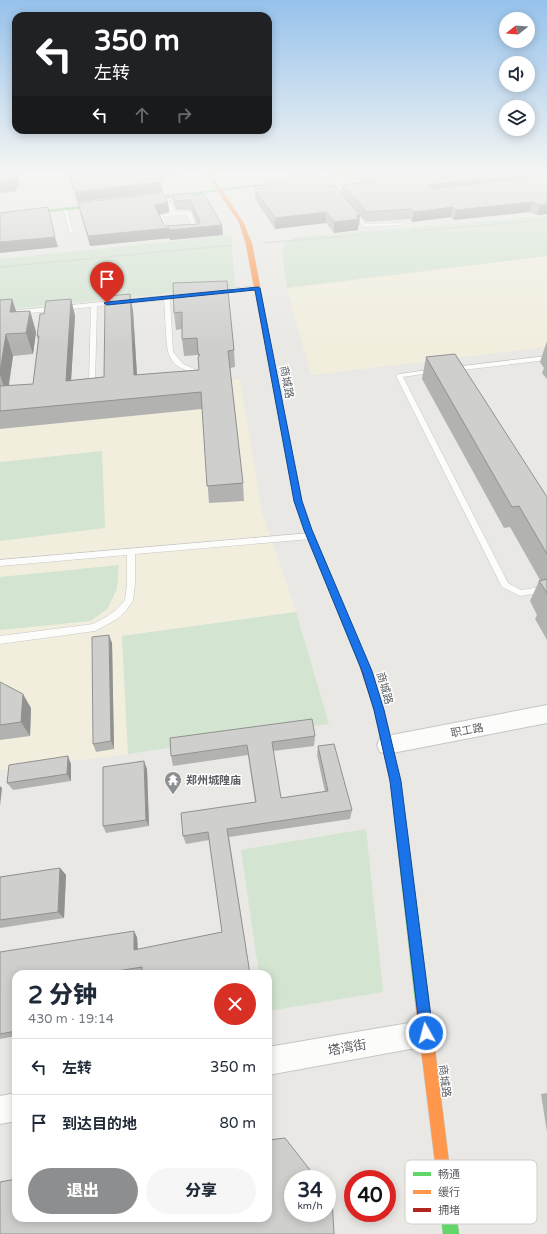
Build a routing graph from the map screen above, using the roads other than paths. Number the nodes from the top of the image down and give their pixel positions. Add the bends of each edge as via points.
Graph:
1 (167, 231) edge
2 (197, 231) edge
3 (244, 231) edge
4 (258, 288) junction
5 (212, 293) edge
6 (189, 295) edge
7 (167, 298) junction
8 (94, 305) junction
9 (43, 310) junction
10 (0, 314) edge
11 (42, 317) edge
12 (547, 358) edge
13 (197, 372) edge
14 (92, 381) edge
15 (311, 536) junction
16 (131, 552) junction
17 (0, 563) edge
18 (547, 589) edge
19 (0, 640) edge
20 (547, 714) edge
21 (387, 745) junction
22 (426, 1033) junction
23 (272, 1061) edge
24 (12, 1108) edge
25 (0, 1110) edge
26 (442, 1160) edge
27 (450, 1224) edge
28 (451, 1234) edge

1 - 2 lane via 169,234
3 - 4 street, 商城路
4 - 5 lane
4 - 15 street, 商城路 via 298,501
6 - 7 lane
7 - 8 lane
7 - 13 lane via 170,352 174,360 184,368
8 - 9 lane
8 - 14 lane
9 - 10 lane
9 - 11 lane
12 - 18 lane via 399,376 505,585 520,593
15 - 16 lane
15 - 21 street, 商城路 via 367,671
16 - 17 lane
16 - 19 lane via 130,599 109,620 95,627
20 - 21 street, 职工路
21 - 22 street, 商城路 via 395,781
22 - 23 street, 塔湾街
22 - 26 street, 商城路
24 - 25 street
27 - 28 street, 商城路

